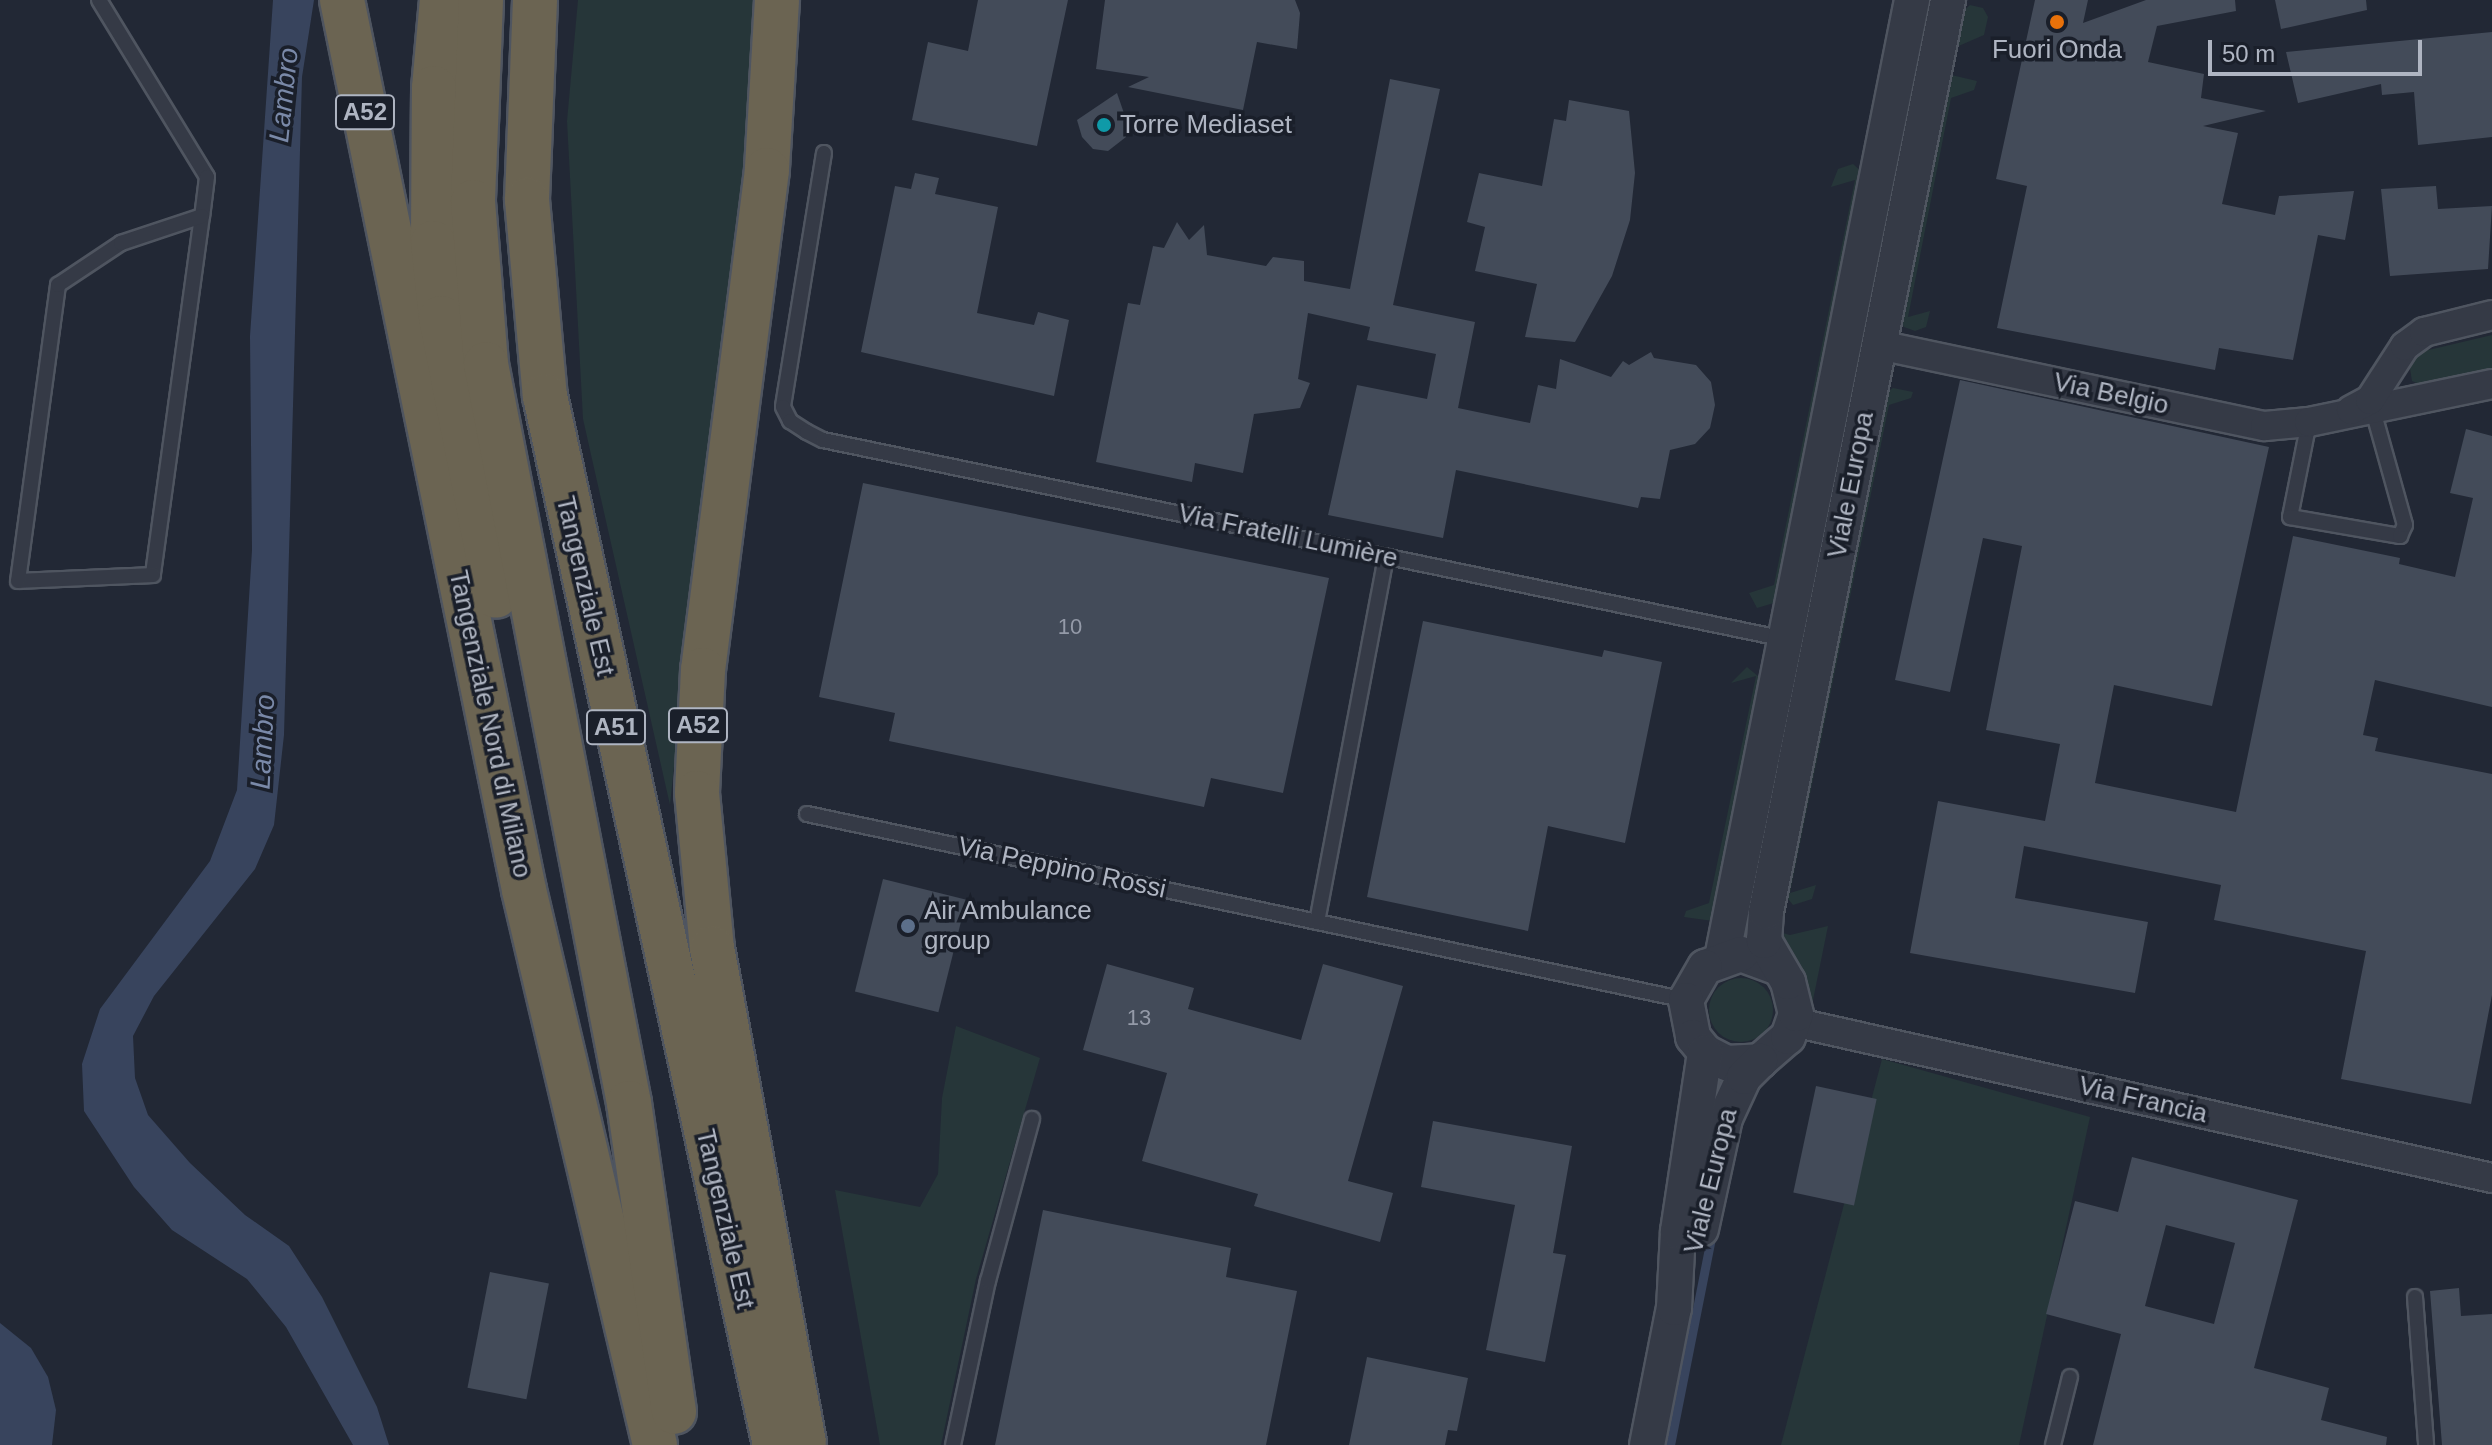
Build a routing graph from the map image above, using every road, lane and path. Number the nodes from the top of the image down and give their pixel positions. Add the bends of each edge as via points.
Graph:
1 (99, 0) edge
2 (342, 0) edge
3 (442, 0) edge
4 (481, 0) edge
5 (535, 0) edge
6 (777, 0) edge
7 (1912, 0) edge
8 (1948, 0) edge
9 (824, 153) dead end
10 (202, 216) junction
11 (2492, 315) edge
12 (1879, 345) junction
13 (2492, 384) edge
14 (2371, 404) junction
15 (2296, 424) junction
16 (1386, 556) junction
17 (1785, 639) junction
18 (807, 814) dead end
19 (1317, 922) junction
20 (1722, 958) junction
21 (1776, 967) junction
22 (1686, 1000) junction
23 (1793, 1022) junction
24 (1705, 1052) junction
25 (1760, 1061) junction
26 (1032, 1119) dead end
27 (2492, 1178) edge
28 (2415, 1297) dead end
29 (1674, 1308) junction
30 (2070, 1377) dead end
31 (658, 1445) edge
32 (679, 1445) edge
33 (775, 1445) edge
34 (804, 1445) edge
35 (953, 1445) edge
36 (1647, 1445) edge
37 (2053, 1445) edge
38 (2426, 1445) edge

1 - 10 lane via 207,177
2 - 31 highway, Tangenziale Nord di Milano / A52 via 524,890
3 - 31 highway via 432,151 441,318
4 - 32 highway, Tangenziale Est / A51 via 472,188 486,364 629,1103
5 - 33 highway, Tangenziale Est / A51 via 527,200 545,396
6 - 34 highway, A52 via 767,170 703,670 697,793 712,948
7 - 17 street, Viale Europa
8 - 12 street, Viale Europa
9 - 16 lane, Via Fratelli Lumière via 783,407 795,424 823,440
10 - 10 lane via 121,243 58,285 18,581 153,575
11 - 14 street, Via Belgio via 2424,332 2405,346
12 - 15 street, Via Belgio
12 - 21 street, Viale Europa via 1766,912 1764,941
13 - 14 street, Via Belgio
14 - 15 street, Via Belgio
14 - 15 lane via 2405,525 2400,536 2290,517
16 - 17 lane, Via Fratelli Lumière
16 - 19 lane
17 - 20 street, Viale Europa
18 - 19 lane, Via Peppino Rossi
19 - 22 lane, Via Peppino Rossi
20 - 21 street via 1749,955
20 - 22 street via 1705,967
21 - 23 street, Viale Europa via 1794,995
22 - 24 street via 1686,1019
23 - 25 street, Viale Europa via 1776,1052
23 - 27 street, Via Francia
24 - 25 street via 1727,1063
24 - 29 street, Viale Europa via 1678,1231
25 - 29 street, Viale Europa via 1744,1077 1725,1118 1700,1236
26 - 35 lane via 988,1281
28 - 38 lane
29 - 36 street, Viale Europa
30 - 37 lane

